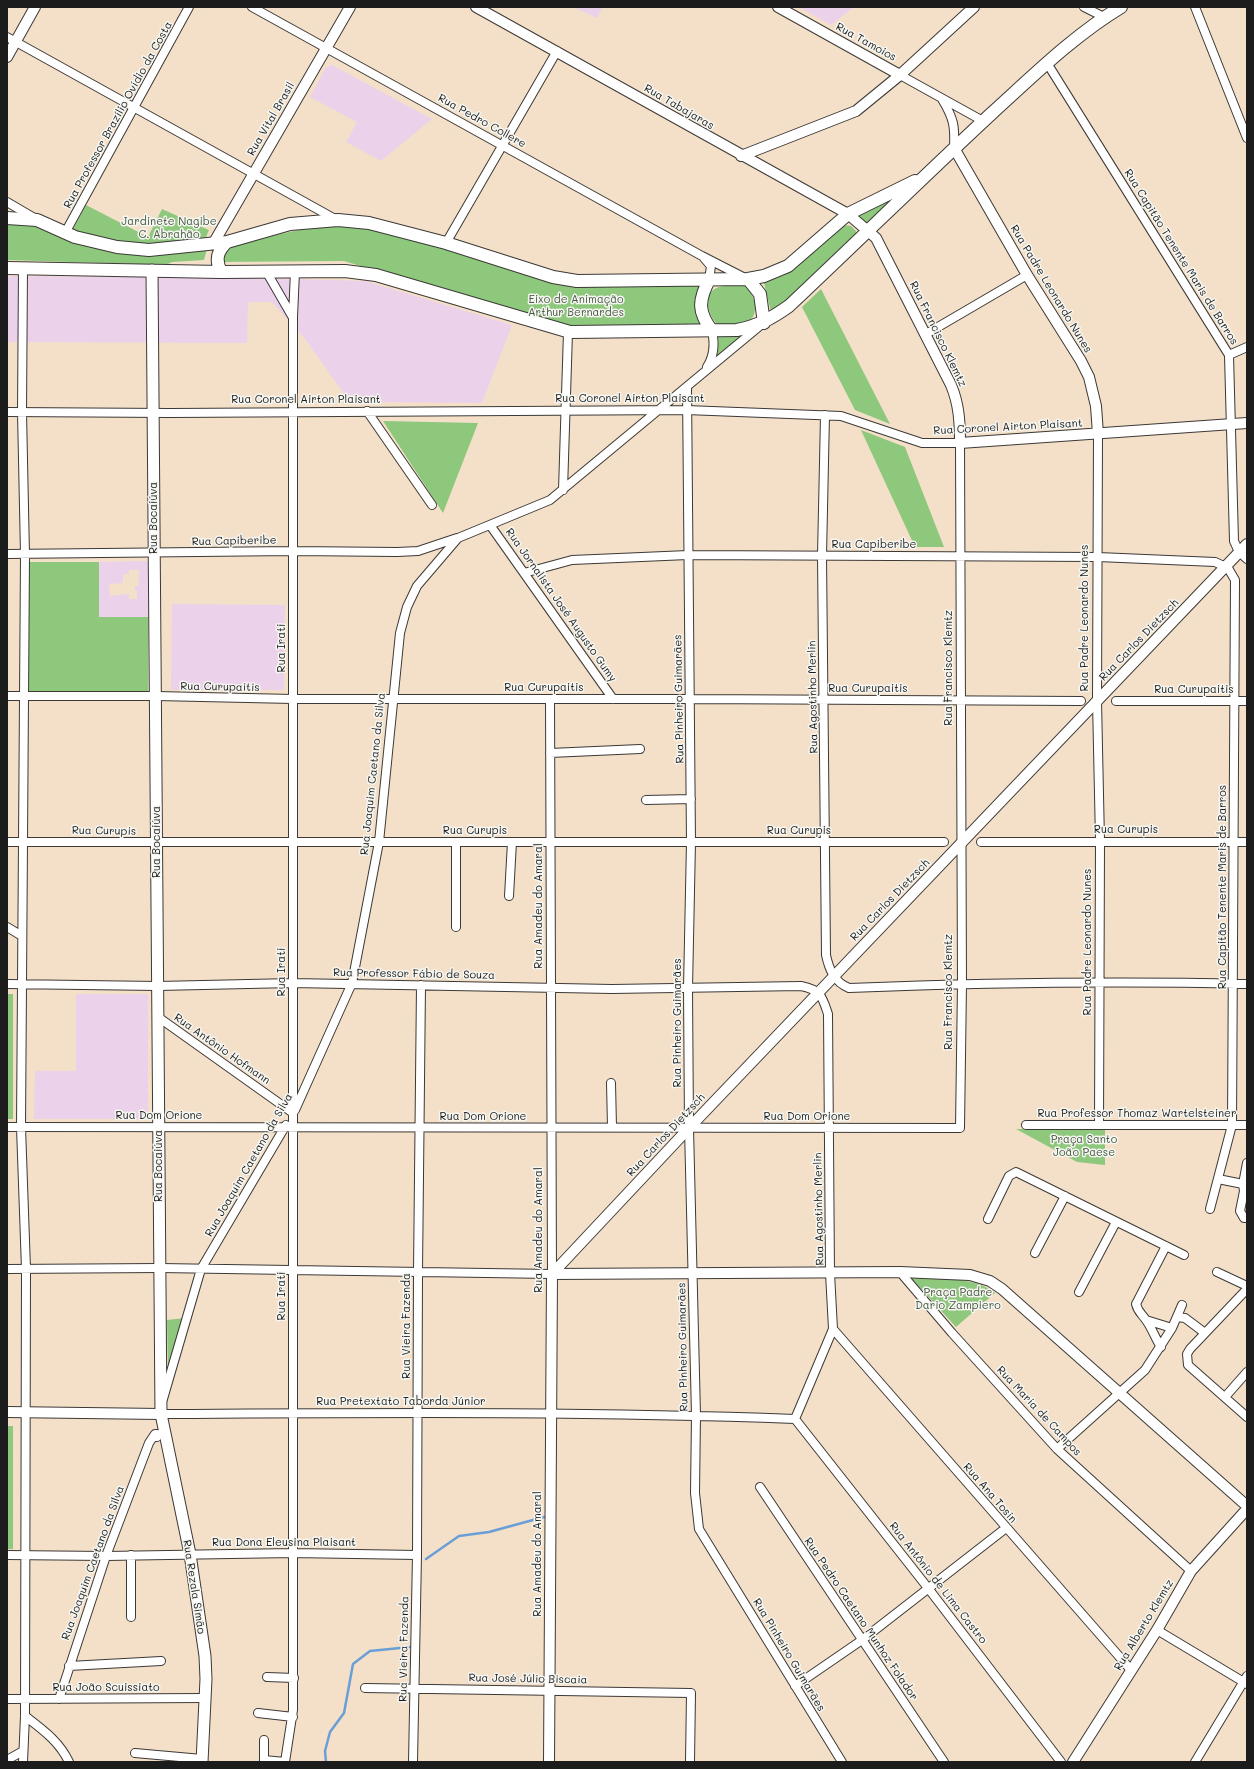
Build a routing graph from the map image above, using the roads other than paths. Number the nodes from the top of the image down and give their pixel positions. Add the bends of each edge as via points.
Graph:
1 (35, 7) edge
2 (189, 7) edge
3 (252, 7) edge
4 (350, 7) edge
5 (476, 7) edge
6 (778, 7) edge
7 (974, 7) edge
8 (1084, 7) edge
9 (1121, 7) edge
10 (1195, 7) edge
11 (1104, 17) junction
12 (11, 39) edge
13 (325, 48) junction
14 (557, 51) junction
15 (7, 57) edge
16 (1047, 63) junction
17 (900, 75) junction
18 (942, 98) junction
19 (135, 107) junction
20 (984, 121) junction
21 (1247, 138) edge
22 (504, 146) junction
23 (954, 148) junction
24 (742, 156) junction
25 (254, 172) junction
26 (926, 175) junction
27 (7, 202) edge
28 (848, 214) junction
29 (7, 218) edge
30 (37, 220) junction
31 (338, 220) junction
32 (869, 230) junction
33 (65, 233) junction
34 (227, 242) junction
35 (446, 243) junction
36 (213, 244) junction
37 (702, 256) junction
38 (7, 268) edge
39 (23, 268) junction
40 (152, 270) junction
41 (199, 270) junction
42 (295, 271) junction
43 (221, 272) junction
44 (266, 272) junction
45 (1027, 275) junction
46 (748, 279) junction
47 (709, 280) junction
48 (293, 317) junction
49 (764, 323) junction
50 (712, 331) junction
51 (568, 332) junction
52 (926, 334) junction
53 (1247, 347) edge
54 (1229, 355) junction
55 (705, 372) junction
56 (687, 388) junction
57 (660, 410) junction
58 (686, 410) junction
59 (293, 411) junction
60 (367, 411) junction
61 (566, 411) junction
62 (7, 412) edge
63 (22, 412) junction
64 (153, 412) junction
65 (825, 415) junction
66 (1247, 423) edge
67 (1231, 424) junction
68 (1098, 434) junction
69 (960, 443) junction
70 (563, 490) junction
71 (432, 506) dead end
72 (490, 525) junction
73 (458, 538) junction
74 (1247, 544) edge
75 (293, 551) junction
76 (7, 554) edge
77 (155, 554) junction
78 (25, 555) junction
79 (688, 555) junction
80 (961, 555) junction
81 (822, 556) junction
82 (1243, 556) edge
83 (1098, 557) junction
84 (1226, 566) junction
85 (524, 573) junction
86 (7, 696) edge
87 (23, 696) junction
88 (156, 696) junction
89 (293, 699) junction
90 (392, 699) junction
91 (550, 699) junction
92 (613, 699) junction
93 (690, 699) junction
94 (824, 699) junction
95 (961, 700) junction
96 (1081, 701) dead end
97 (1097, 701) junction
98 (1116, 701) dead end
99 (1234, 701) junction
100 (1247, 701) edge
101 (640, 749) dead end
102 (550, 753) junction
103 (691, 799) junction
104 (646, 800) dead end
105 (23, 841) junction
106 (1100, 841) junction
107 (7, 842) edge
108 (379, 842) junction
109 (456, 842) junction
110 (512, 842) junction
111 (551, 842) junction
112 (691, 842) junction
113 (826, 842) junction
114 (944, 842) dead end
115 (981, 842) dead end
116 (1234, 842) junction
117 (1247, 842) edge
118 (157, 843) junction
119 (293, 843) junction
120 (961, 843) junction
121 (509, 896) dead end
122 (7, 927) edge
123 (456, 927) dead end
124 (22, 936) junction
125 (834, 976) junction
126 (1100, 981) junction
127 (293, 983) junction
128 (352, 983) junction
129 (1233, 983) junction
130 (7, 984) edge
131 (21, 984) junction
132 (962, 984) junction
133 (1247, 984) edge
134 (421, 985) junction
135 (158, 986) junction
136 (551, 988) junction
137 (688, 988) junction
138 (819, 992) junction
139 (158, 1017) junction
140 (611, 1083) dead end
141 (293, 1113) junction
142 (1026, 1125) dead end
143 (1099, 1125) junction
144 (1232, 1125) junction
145 (1247, 1125) edge
146 (612, 1126) junction
147 (7, 1127) edge
148 (21, 1127) junction
149 (159, 1127) junction
150 (284, 1127) junction
151 (293, 1127) junction
152 (419, 1128) junction
153 (551, 1128) junction
154 (689, 1128) junction
155 (829, 1128) junction
156 (960, 1128) joint
157 (1247, 1164) edge
158 (1218, 1179) junction
159 (1243, 1184) junction
160 (1065, 1196) junction
161 (1210, 1209) dead end
162 (1247, 1218) edge
163 (988, 1219) dead end
164 (1116, 1222) junction
165 (1166, 1246) junction
166 (1035, 1253) dead end
167 (1184, 1254) dead end
168 (160, 1268) junction
169 (7, 1269) edge
170 (26, 1269) junction
171 (201, 1269) junction
172 (293, 1270) junction
173 (418, 1272) junction
174 (900, 1272) junction
175 (1217, 1272) dead end
176 (692, 1273) junction
177 (830, 1273) junction
178 (552, 1274) junction
179 (1247, 1287) edge
180 (1079, 1292) dead end
181 (1182, 1305) dead end
182 (1177, 1317) junction
183 (1146, 1320) junction
184 (1172, 1328) junction
185 (833, 1329) junction
186 (1205, 1333) junction
187 (1161, 1347) junction
188 (1247, 1372) edge
189 (1119, 1392) junction
190 (1225, 1397) junction
191 (161, 1411) junction
192 (7, 1412) edge
193 (25, 1412) junction
194 (550, 1413) junction
195 (294, 1414) junction
196 (418, 1414) junction
197 (696, 1415) junction
198 (1247, 1417) edge
199 (795, 1419) junction
200 (153, 1437) dead end
201 (1057, 1449) junction
202 (760, 1488) dead end
203 (1247, 1506) edge
204 (1247, 1509) edge
205 (1006, 1528) junction
206 (190, 1554) junction
207 (293, 1554) junction
208 (7, 1555) edge
209 (24, 1555) junction
210 (131, 1555) junction
211 (418, 1555) junction
212 (106, 1556) junction
213 (1191, 1571) junction
214 (928, 1588) junction
215 (131, 1617) dead end
216 (1157, 1630) junction
217 (862, 1640) junction
218 (161, 1661) dead end
219 (68, 1666) junction
220 (1131, 1670) junction
221 (267, 1677) dead end
222 (294, 1678) junction
223 (1246, 1681) edge
224 (795, 1686) junction
225 (365, 1688) dead end
226 (414, 1689) junction
227 (549, 1690) junction
228 (205, 1698) junction
229 (7, 1699) edge
230 (24, 1699) junction
231 (59, 1699) junction
232 (258, 1713) dead end
233 (25, 1716) junction
234 (293, 1717) junction
235 (264, 1740) dead end
236 (23, 1752) junction
237 (136, 1753) dead end
238 (7, 1760) edge
239 (202, 1761) edge
240 (264, 1761) edge
241 (23, 1762) edge
242 (69, 1762) edge
243 (413, 1762) edge
244 (549, 1762) edge
245 (690, 1762) edge
246 (842, 1762) edge
247 (944, 1762) edge
248 (1061, 1762) edge
249 (1073, 1762) edge
250 (1195, 1762) edge

1 - 12 street
2 - 19 street, Rua Professor Brazílio Ovídio da Costa
3 - 13 street, Rua Pedro Collere
4 - 13 street, Rua Vital Brasil
5 - 14 street, Rua Tabajaras
6 - 17 street, Rua Tamoios
7 - 17 street
8 - 11 street
9 - 11 main road
10 - 21 street
11 - 16 main road
12 - 15 street
12 - 19 street
13 - 22 street, Rua Pedro Collere
13 - 25 street, Rua Vital Brasil
14 - 22 street
14 - 24 street, Rua Tabajaras
16 - 20 main road
16 - 54 street, Rua Capitão Tenente Maris de Barros
17 - 18 street, Rua Tamoios
17 - 24 street via 856,111
18 - 20 street, Rua Tamoios
18 - 23 street via 955,126
19 - 25 street
19 - 33 street, Rua Professor Brazílio Ovídio da Costa
20 - 23 main road
22 - 35 street
22 - 37 street, Rua Pedro Collere
23 - 26 main road
23 - 45 street, Rua Padre Leonardo Nunes
24 - 28 street, Rua Tabajaras
25 - 31 street
25 - 36 street, Rua Vital Brasil via 221,234
26 - 28 main road
26 - 32 main road
27 - 30 street
28 - 32 street, Rua Tabajaras
28 - 46 main road via 788,266 764,276
29 - 30 main road
30 - 33 main road
31 - 34 main road via 290,224
31 - 35 main road via 381,225
32 - 49 main road via 789,306
32 - 52 street, Rua Francisco Klemtz via 876,238
33 - 36 main road via 117,247 149,250
34 - 36 main road
34 - 43 main road via 218,253 217,260
35 - 47 main road via 553,277 577,281
36 - 41 main road via 208,260
37 - 46 street, Rua Pedro Collere
37 - 47 street via 710,266
38 - 39 main road
39 - 40 main road
39 - 63 street
40 - 41 main road
40 - 64 main road, Rua Bocaiúva
41 - 43 main road
42 - 44 main road
42 - 48 street, Rua Irati
42 - 51 main road via 346,271 376,275
43 - 44 main road
44 - 48 street
45 - 52 street
45 - 68 street, Rua Padre Leonardo Nunes via 1089,378 1096,406
46 - 47 main road
46 - 49 main road via 760,294
47 - 50 main road via 700,309 703,319
48 - 59 street, Rua Irati
49 - 50 main road via 737,330
49 - 55 street, Rua Joaquim Caetano da Silva
50 - 51 main road
50 - 55 street, Rua Joaquim Caetano da Silva via 714,348
51 - 61 street
52 - 69 street, Rua Francisco Klemtz via 956,398
53 - 54 street
54 - 67 street, Rua Capitão Tenente Maris de Barros
55 - 56 street, Rua Joaquim Caetano da Silva
56 - 57 street, Rua Joaquim Caetano da Silva
56 - 58 street, Rua Pinheiro Guimarães
57 - 58 street, Rua Coronel Airton Plaisant
57 - 61 street, Rua Coronel Airton Plaisant
57 - 70 street, Rua Joaquim Caetano da Silva
58 - 65 street, Rua Coronel Airton Plaisant
58 - 79 street, Rua Pinheiro Guimarães
59 - 60 street, Rua Coronel Airton Plaisant
59 - 64 street, Rua Coronel Airton Plaisant
59 - 75 street, Rua Irati
60 - 61 street, Rua Coronel Airton Plaisant
60 - 71 street
61 - 70 street
62 - 63 street, Rua Coronel Airton Plaisant
63 - 64 street, Rua Coronel Airton Plaisant
63 - 78 street
64 - 77 main road, Rua Bocaiúva
65 - 69 street, Rua Coronel Airton Plaisant via 857,420 922,443
65 - 81 street, Rua Agostinho Merlin
66 - 67 street, Rua Coronel Airton Plaisant
67 - 68 street, Rua Coronel Airton Plaisant
67 - 82 street, Rua Capitão Tenente Maris de Barros via 1234,541
68 - 69 street, Rua Coronel Airton Plaisant
68 - 83 street, Rua Padre Leonardo Nunes
69 - 80 street, Rua Francisco Klemtz
70 - 72 street, Rua Joaquim Caetano da Silva via 550,500
72 - 73 street, Rua Joaquim Caetano da Silva
72 - 85 street, Rua Jornalista José Augusto Gumy
73 - 75 street, Rua Capiberibe via 418,551
73 - 90 street, Rua Joaquim Caetano da Silva via 417,586 407,608 400,633
74 - 82 street, Rua Carlos Dietzsch
75 - 77 street, Rua Capiberibe
75 - 89 street, Rua Irati
76 - 78 street, Rua Capiberibe
77 - 78 street, Rua Capiberibe
77 - 88 main road, Rua Bocaiúva
78 - 87 street
79 - 81 street, Rua Capiberibe
79 - 85 street, Rua Capiberibe via 572,560
79 - 93 street, Rua Pinheiro Guimarães
80 - 81 street, Rua Capiberibe
80 - 83 street, Rua Capiberibe
80 - 95 street, Rua Francisco Klemtz
81 - 94 street, Rua Agostinho Merlin
82 - 84 street, Rua Carlos Dietzsch
83 - 84 street, Rua Capiberibe via 1215,562
83 - 97 street, Rua Padre Leonardo Nunes
84 - 97 street, Rua Carlos Dietzsch
84 - 99 street, Rua Capitão Tenente Maris de Barros via 1235,580
85 - 92 street, Rua Jornalista José Augusto Gumy
86 - 87 street, Rua Curupaitis
87 - 88 street, Rua Curupaitis
87 - 105 street
88 - 89 street, Rua Curupaitis
88 - 118 main road, Rua Bocaiúva
89 - 90 street, Rua Curupaitis
89 - 119 street, Rua Irati
90 - 91 street, Rua Curupaitis
90 - 108 street, Rua Joaquim Caetano da Silva
91 - 92 street, Rua Curupaitis
91 - 102 street, Rua Amadeu do Amaral
92 - 93 street, Rua Curupaitis
93 - 94 street, Rua Curupaitis
93 - 103 street, Rua Pinheiro Guimarães
94 - 95 street, Rua Curupaitis
94 - 113 street, Rua Agostinho Merlin
95 - 96 street, Rua Curupaitis
95 - 120 street, Rua Francisco Klemtz
97 - 106 street, Rua Padre Leonardo Nunes
97 - 120 street, Rua Carlos Dietzsch
98 - 99 street, Rua Curupaitis
99 - 100 street, Rua Curupaitis
99 - 116 street, Rua Capitão Tenente Maris de Barros
101 - 102 street
102 - 111 street, Rua Amadeu do Amaral
103 - 104 street
103 - 112 street, Rua Pinheiro Guimarães
105 - 107 street, Rua Curupis
105 - 118 street, Rua Curupis
105 - 124 street
106 - 115 street, Rua Curupis
106 - 116 street, Rua Curupis
106 - 126 street, Rua Padre Leonardo Nunes
108 - 109 street, Rua Curupis
108 - 119 street, Rua Curupis
108 - 128 street, Rua Joaquim Caetano da Silva
109 - 110 street, Rua Curupis
109 - 123 street
110 - 111 street, Rua Curupis
110 - 121 street
111 - 112 street, Rua Curupis
111 - 136 street, Rua Amadeu do Amaral
112 - 113 street, Rua Curupis
112 - 137 street, Rua Pinheiro Guimarães
113 - 114 street, Rua Curupis
113 - 125 street, Rua Agostinho Merlin via 826,955 828,966
116 - 117 street, Rua Curupis
116 - 129 street, Rua Capitão Tenente Maris de Barros
118 - 119 street, Rua Curupis
118 - 135 main road, Rua Bocaiúva
119 - 127 street, Rua Irati
120 - 125 street, Rua Carlos Dietzsch
120 - 132 street, Rua Francisco Klemtz
122 - 124 street
124 - 131 street
125 - 132 street via 848,988
125 - 138 street, Rua Carlos Dietzsch
126 - 129 street
126 - 132 street
126 - 143 street, Rua Padre Leonardo Nunes
127 - 128 street, Rua Professor Fábio de Souza
127 - 135 street, Rua Professor Fábio de Souza
127 - 141 street, Rua Irati
128 - 134 street, Rua Professor Fábio de Souza
128 - 141 street, Rua Joaquim Caetano da Silva
129 - 133 street
129 - 144 street, Rua Capitão Tenente Maris de Barros
130 - 131 street, Rua Professor Fábio de Souza
131 - 135 street, Rua Professor Fábio de Souza
131 - 148 street
132 - 156 street, Rua Francisco Klemtz
134 - 136 street, Rua Professor Fábio de Souza
134 - 152 street, Rua Vieira Fazenda
135 - 139 main road, Rua Bocaiúva
136 - 137 street, Rua Professor Fábio de Souza
136 - 153 street, Rua Amadeu do Amaral
137 - 138 street, Rua Professor Fábio de Souza via 801,986
137 - 154 street, Rua Pinheiro Guimarães
138 - 154 street, Rua Carlos Dietzsch
138 - 155 street, Rua Agostinho Merlin via 828,1014
139 - 141 street, Rua Antônio Hofmann
139 - 149 main road, Rua Bocaiúva
140 - 146 street
141 - 150 street, Rua Joaquim Caetano da Silva
141 - 151 street, Rua Irati
142 - 143 street, Rua Professor Thomaz Wartelsteiner
143 - 144 street, Rua Professor Thomaz Wartelsteiner
144 - 145 street, Rua Professor Thomaz Wartelsteiner
144 - 158 street, Rua Capitão Tenente Maris de Barros
146 - 153 street, Rua Dom Orione
146 - 154 street, Rua Dom Orione
147 - 148 street, Rua Dom Orione
148 - 149 street, Rua Dom Orione
148 - 170 street
149 - 150 street, Rua Dom Orione
149 - 168 main road, Rua Bocaiúva
150 - 151 street, Rua Dom Orione
150 - 171 street, Rua Joaquim Caetano da Silva
151 - 152 street, Rua Dom Orione
151 - 172 street, Rua Irati
152 - 153 street, Rua Dom Orione
152 - 173 street, Rua Vieira Fazenda
153 - 178 street, Rua Amadeu do Amaral
154 - 155 street, Rua Dom Orione
154 - 176 street, Rua Pinheiro Guimarães
154 - 178 street, Rua Carlos Dietzsch
155 - 156 street, Rua Dom Orione
155 - 177 street, Rua Agostinho Merlin
157 - 159 street
158 - 159 street
158 - 161 street, Rua Capitão Tenente Maris de Barros
159 - 162 street via 1240,1211 1244,1218
160 - 163 street via 1016,1172 1009,1176
160 - 164 street
160 - 166 street
164 - 165 street
164 - 180 street
165 - 167 street
165 - 183 street via 1136,1304 1138,1312
168 - 170 street
168 - 171 street
168 - 191 main road, Rua Bocaiúva
169 - 170 street
170 - 193 street
171 - 172 street
171 - 191 street, Rua Joaquim Caetano da Silva
172 - 173 street
172 - 195 street, Rua Irati
173 - 178 street
173 - 196 street, Rua Vieira Fazenda
174 - 177 street
174 - 189 street via 970,1275 990,1281
174 - 201 street, Rua Maria de Campos via 952,1334
175 - 179 street
176 - 177 street
176 - 178 street
176 - 197 street, Rua Pinheiro Guimarães
177 - 185 street, Rua Agostinho Merlin
178 - 194 street, Rua Amadeu do Amaral
179 - 186 street
181 - 182 street
182 - 184 street
182 - 186 street via 1186,1318
183 - 184 street
183 - 187 street
184 - 187 street
185 - 199 street, Rua Agostinho Merlin
185 - 205 street, Rua Ana Tosin
186 - 190 street via 1187,1354 1188,1365
187 - 189 street via 1145,1370
188 - 190 street
189 - 201 street
189 - 203 street
190 - 198 street
191 - 193 street, Rua Pretextato Taborda Júnior
191 - 195 street, Rua Pretextato Taborda Júnior
191 - 206 main road, Rua Rezala Simão
192 - 193 street, Rua Pretextato Taborda Júnior
193 - 209 street
194 - 196 street, Rua Pretextato Taborda Júnior
194 - 197 street, Rua Pretextato Taborda Júnior
194 - 227 street, Rua Amadeu do Amaral
195 - 196 street, Rua Pretextato Taborda Júnior
195 - 207 street, Rua Irati
196 - 211 street, Rua Vieira Fazenda
197 - 199 street, Rua Pretextato Taborda Júnior
197 - 224 street, Rua Pinheiro Guimarães via 696,1493 699,1529
199 - 214 street, Rua Antônio de Lima Castro
200 - 212 street, Rua Joaquim Caetano da Silva
201 - 213 street, Rua Maria de Campos
202 - 217 street, Rua Pedro Caetano Munhoz Folador
204 - 213 street, Rua Alberto Klemtz
205 - 214 street
205 - 220 street, Rua Ana Tosin
206 - 207 street, Rua Dona Eleusina Plaisant
206 - 210 street, Rua Dona Eleusina Plaisant
206 - 228 main road, Rua Rezala Simão via 205,1656
207 - 211 street, Rua Dona Eleusina Plaisant
207 - 222 street, Rua Irati
208 - 209 street, Rua Dona Eleusina Plaisant
209 - 212 street, Rua Dona Eleusina Plaisant
209 - 230 street
210 - 212 street, Rua Dona Eleusina Plaisant
210 - 215 street
211 - 226 street, Rua Vieira Fazenda
212 - 219 street, Rua Joaquim Caetano da Silva
213 - 216 street, Rua Alberto Klemtz
214 - 217 street
214 - 248 street, Rua Antônio de Lima Castro
216 - 220 street, Rua Alberto Klemtz
216 - 223 street
217 - 224 street
217 - 247 street, Rua Pedro Caetano Munhoz Folador
218 - 219 street
219 - 231 street, Rua Joaquim Caetano da Silva
220 - 249 street, Rua Alberto Klemtz
221 - 222 street
222 - 234 street, Rua Irati
223 - 250 street
224 - 246 street, Rua Pinheiro Guimarães
225 - 226 street, Rua José Júlio Biscaia
226 - 227 street, Rua José Júlio Biscaia
226 - 243 street, Rua Vieira Fazenda
227 - 244 street, Rua Amadeu do Amaral
227 - 245 street, Rua José Júlio Biscaia via 691,1694
228 - 231 street, Rua João Scuissiato
228 - 239 main road, Rua Rezala Simão
229 - 230 street, Rua João Scuissiato
230 - 231 street, Rua João Scuissiato
230 - 233 street
232 - 234 street
233 - 236 street
233 - 242 street via 53,1737
234 - 240 street, Rua Irati via 285,1762
235 - 240 street
236 - 238 street
236 - 241 street
237 - 239 street

